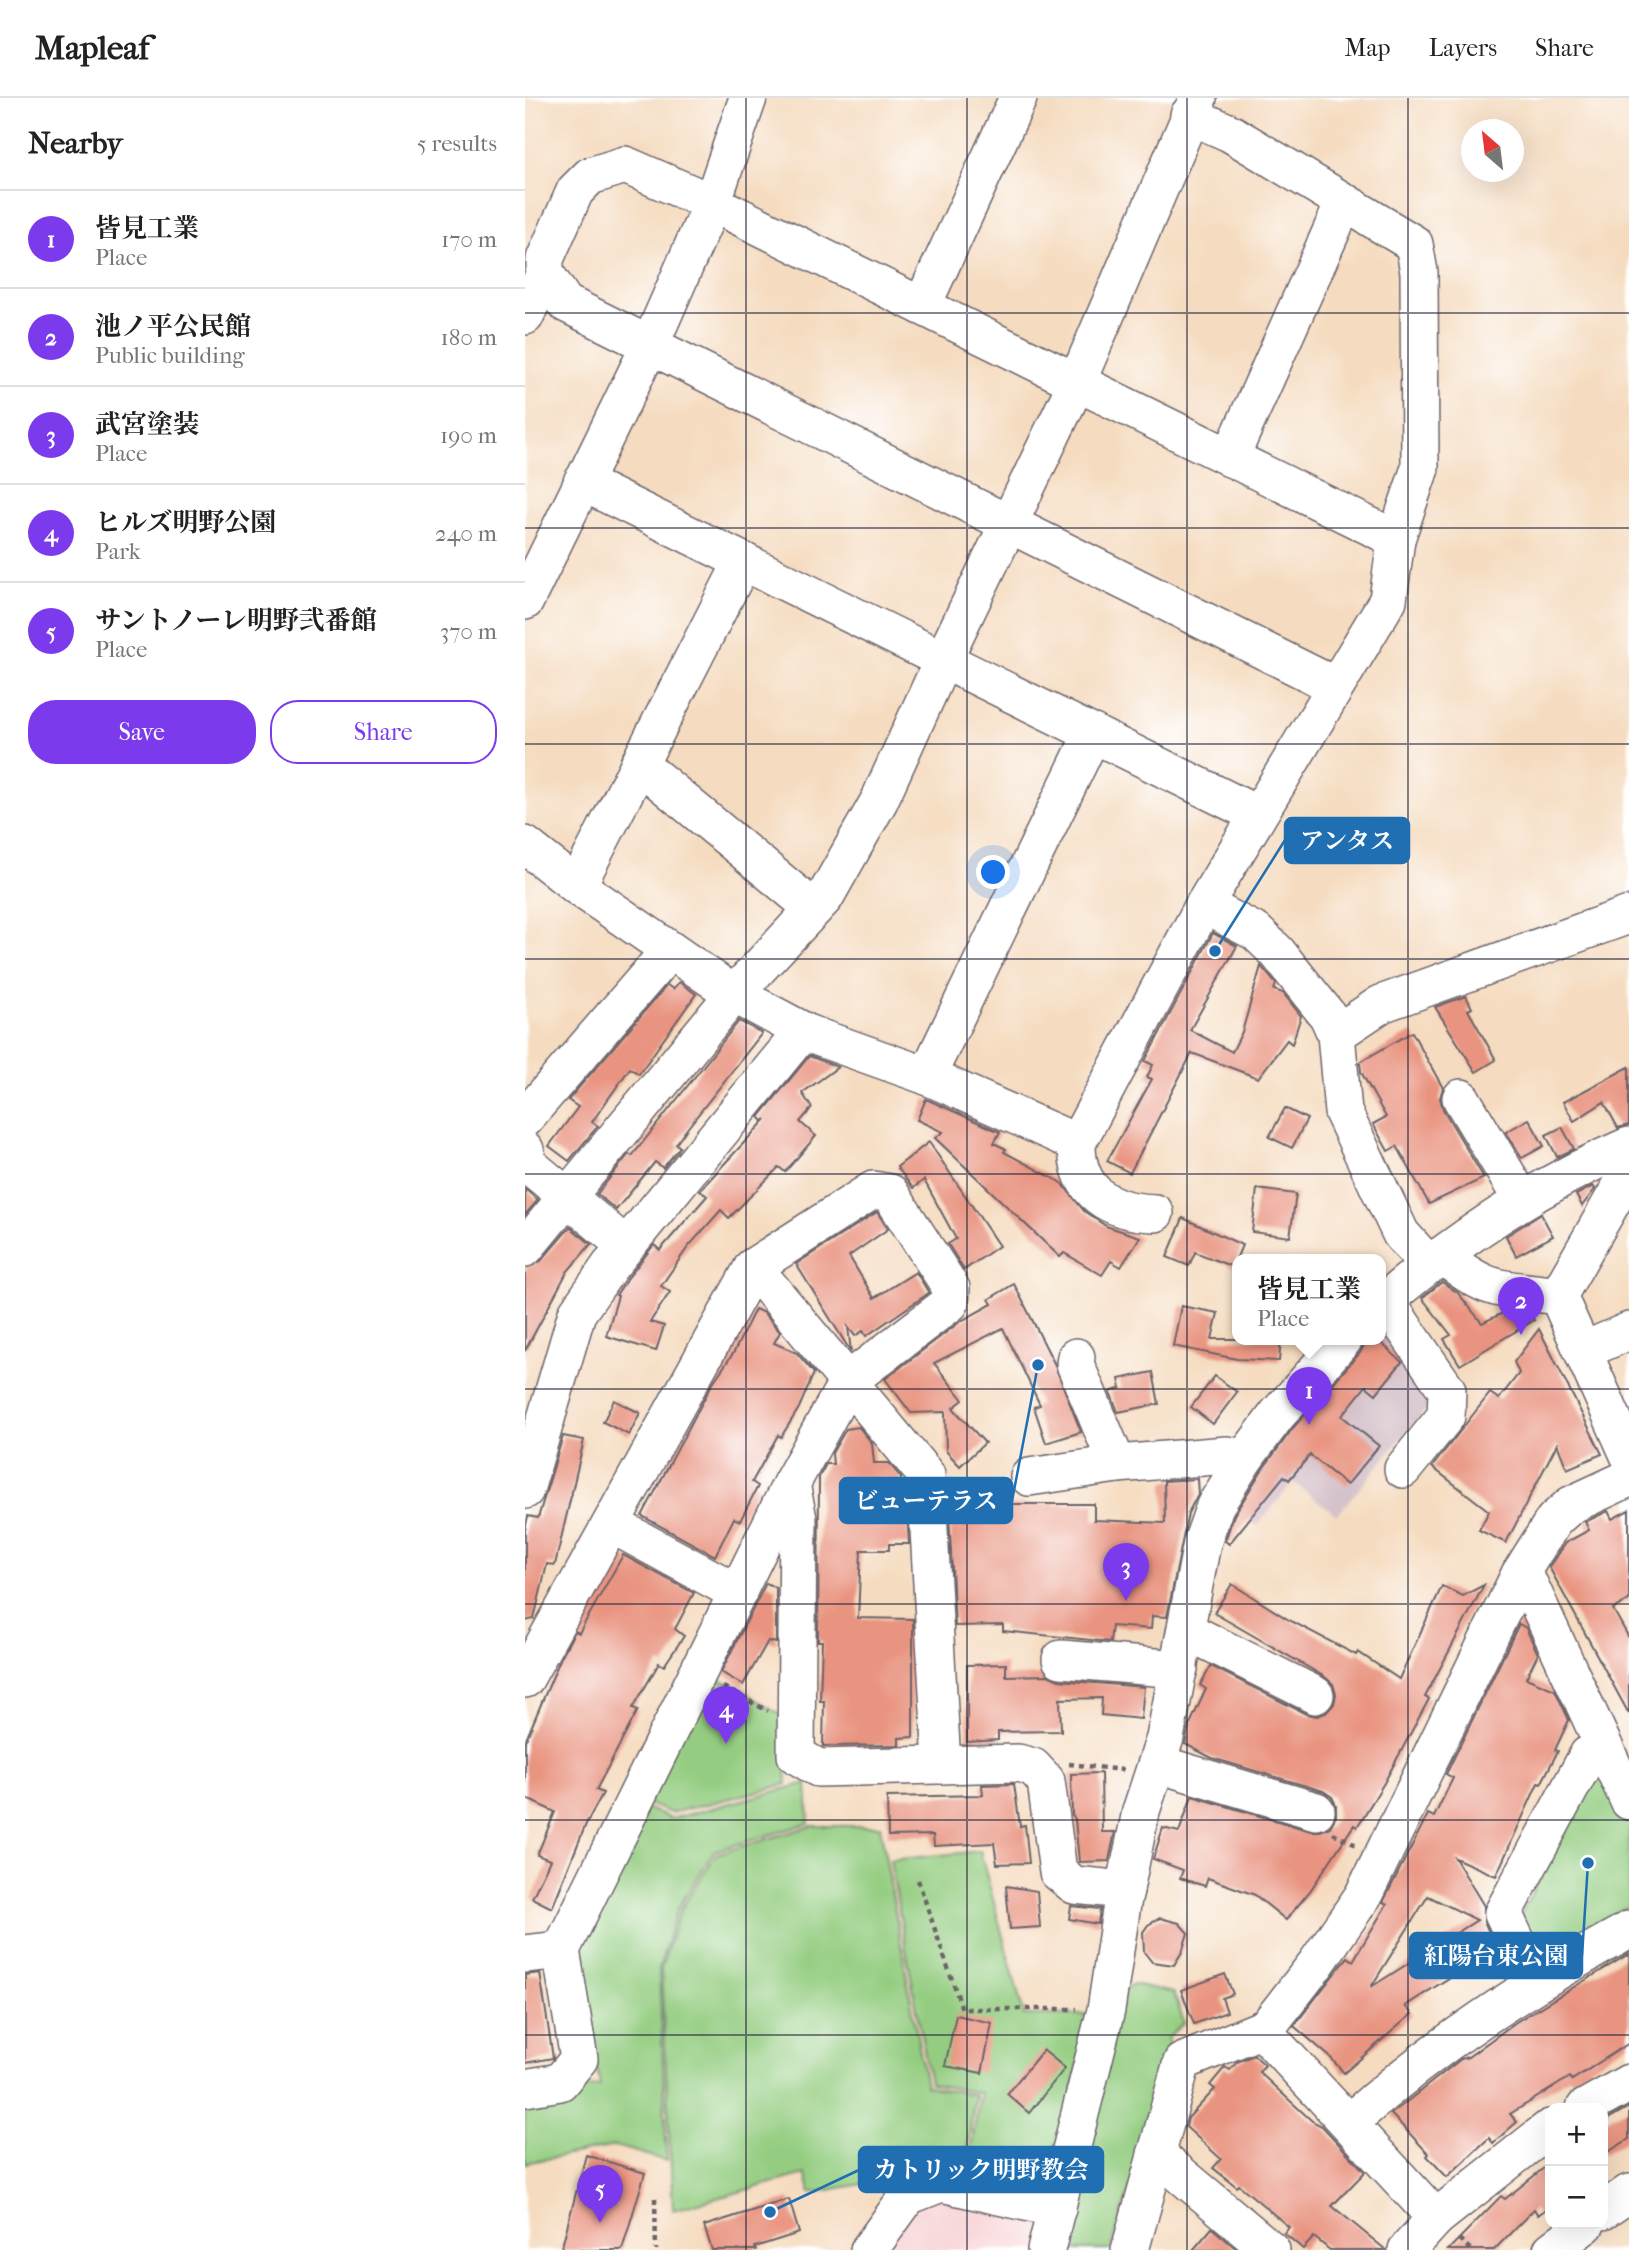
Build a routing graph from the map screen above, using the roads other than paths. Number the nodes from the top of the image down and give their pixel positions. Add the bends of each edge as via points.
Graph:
1 (748, 98) edge
2 (1018, 98) edge
3 (1194, 107) edge
4 (712, 203) junction
5 (1344, 203) junction
6 (545, 273) junction
7 (922, 306) junction
8 (525, 316) edge
9 (650, 345) junction
10 (1077, 382) junction
11 (1230, 457) junction
12 (582, 482) junction
13 (1010, 524) junction
14 (1396, 539) junction
15 (743, 561) junction
16 (525, 601) edge
17 (943, 660) junction
18 (1335, 686) junction
19 (1093, 733) junction
20 (639, 764) junction
21 (1256, 814) junction
22 (525, 845) edge
23 (577, 886) junction
24 (1204, 905) junction
25 (814, 909) junction
26 (1629, 915) edge
27 (670, 950) junction
28 (728, 1001) junction
29 (803, 1031) junction
30 (1336, 1034) junction
31 (927, 1076) junction
32 (1461, 1098) dead end
33 (525, 1118) edge
34 (1077, 1143) junction
35 (1629, 1146) edge
36 (525, 1150) edge
37 (1629, 1171) edge
38 (572, 1191) junction
39 (1522, 1200) junction
40 (1155, 1213) dead end
41 (626, 1246) junction
42 (525, 1248) edge
43 (1435, 1260) junction
44 (753, 1267) junction
45 (1557, 1296) junction
46 (1386, 1300) edge
47 (1386, 1306) edge
48 (1629, 1331) edge
49 (1339, 1345) edge
50 (1583, 1351) junction
51 (1076, 1357) dead end
52 (848, 1381) junction
53 (1629, 1455) edge
54 (1245, 1458) junction
55 (1117, 1464) junction
56 (1403, 1469) dead end
57 (1028, 1477) dead end
58 (1629, 1478) edge
59 (791, 1484) junction
60 (525, 1490) edge
61 (611, 1524) junction
62 (1520, 1574) junction
63 (738, 1593) junction
64 (1187, 1631) junction
65 (1061, 1659) dead end
66 (1179, 1669) junction
67 (525, 1679) edge
68 (1314, 1695) dead end
69 (1604, 1747) junction
70 (942, 1765) junction
71 (1156, 1769) junction
72 (1629, 1801) edge
73 (1319, 1819) road end
74 (1125, 1890) junction
75 (1629, 1930) edge
76 (561, 1950) junction
77 (525, 1954) edge
78 (1535, 1981) junction
79 (1262, 2030) junction
80 (1629, 2083) edge
81 (525, 2088) edge
82 (1594, 2103) edge
83 (1350, 2122) junction
84 (1545, 2132) edge
85 (1156, 2154) junction
86 (1629, 2193) edge
87 (1608, 2208) edge
88 (1058, 2209) junction
89 (1436, 2218) junction
90 (1579, 2229) edge
91 (869, 2250) edge
92 (1046, 2250) edge
93 (1130, 2250) edge
94 (1271, 2250) edge
95 (1406, 2250) edge
96 (1552, 2250) edge

1 - 4 street
2 - 7 street
3 - 5 street
3 - 10 street
4 - 6 street via 625,165 590,176 575,191 545,259
4 - 7 street
4 - 9 street
5 - 11 street
5 - 14 street via 1415,244 1420,468
6 - 8 street
6 - 9 street via 565,303
7 - 10 street
9 - 12 street
9 - 13 street
10 - 11 street
10 - 13 street
11 - 14 street
12 - 15 street
12 - 16 street
13 - 17 street
13 - 18 street
14 - 18 street via 1388,600
15 - 17 street
15 - 20 street
17 - 19 street
17 - 25 street via 879,801
18 - 21 street
19 - 21 street
19 - 31 street
20 - 23 street
20 - 25 street
21 - 24 street
22 - 23 street
23 - 27 street
24 - 30 street via 1256,932 1277,952 1312,994
24 - 34 street
25 - 28 street
26 - 30 street via 1381,1004
27 - 28 street
27 - 33 street
28 - 29 street
28 - 38 street
29 - 31 street
29 - 41 street
30 - 43 street via 1343,1112 1401,1234
31 - 34 street
32 - 39 street
34 - 40 street via 1086,1181 1109,1206 1130,1213
35 - 39 street
36 - 38 street via 529,1165
37 - 45 street
38 - 41 street
38 - 42 street
39 - 43 street
41 - 60 street via 577,1313
43 - 45 street via 1501,1291
43 - 46 street
44 - 52 street
44 - 52 street via 873,1190 890,1193 951,1288 950,1303
44 - 61 street
45 - 50 street
47 - 56 street via 1447,1390 1446,1416
48 - 50 street
49 - 54 street
50 - 53 street
51 - 55 street
52 - 59 street
52 - 70 street via 926,1475
54 - 55 street via 1227,1455
54 - 64 street via 1215,1506 1202,1543
55 - 57 street
58 - 62 street via 1571,1505 1554,1520
59 - 63 street
59 - 70 street via 798,1520 796,1755 818,1768
61 - 63 street
61 - 67 street
62 - 69 street via 1530,1586
62 - 79 street via 1363,1896
63 - 76 street
64 - 66 street
64 - 68 street
65 - 66 street
66 - 71 street
69 - 72 street
69 - 78 street via 1588,1755 1503,1913
70 - 74 street via 1018,1763 1034,1767 1046,1781 1058,1872 1074,1885
71 - 73 street
71 - 74 street via 1141,1811
74 - 88 street via 1106,2010
75 - 78 street
76 - 77 street
76 - 81 street via 579,2059 560,2082
78 - 83 street via 1437,2048
79 - 83 street
79 - 85 street via 1182,2062
80 - 82 street
83 - 89 street
84 - 89 street
85 - 93 street
85 - 94 street
86 - 87 street
88 - 91 street via 941,2183 908,2196
88 - 92 street
89 - 95 street
90 - 96 street

